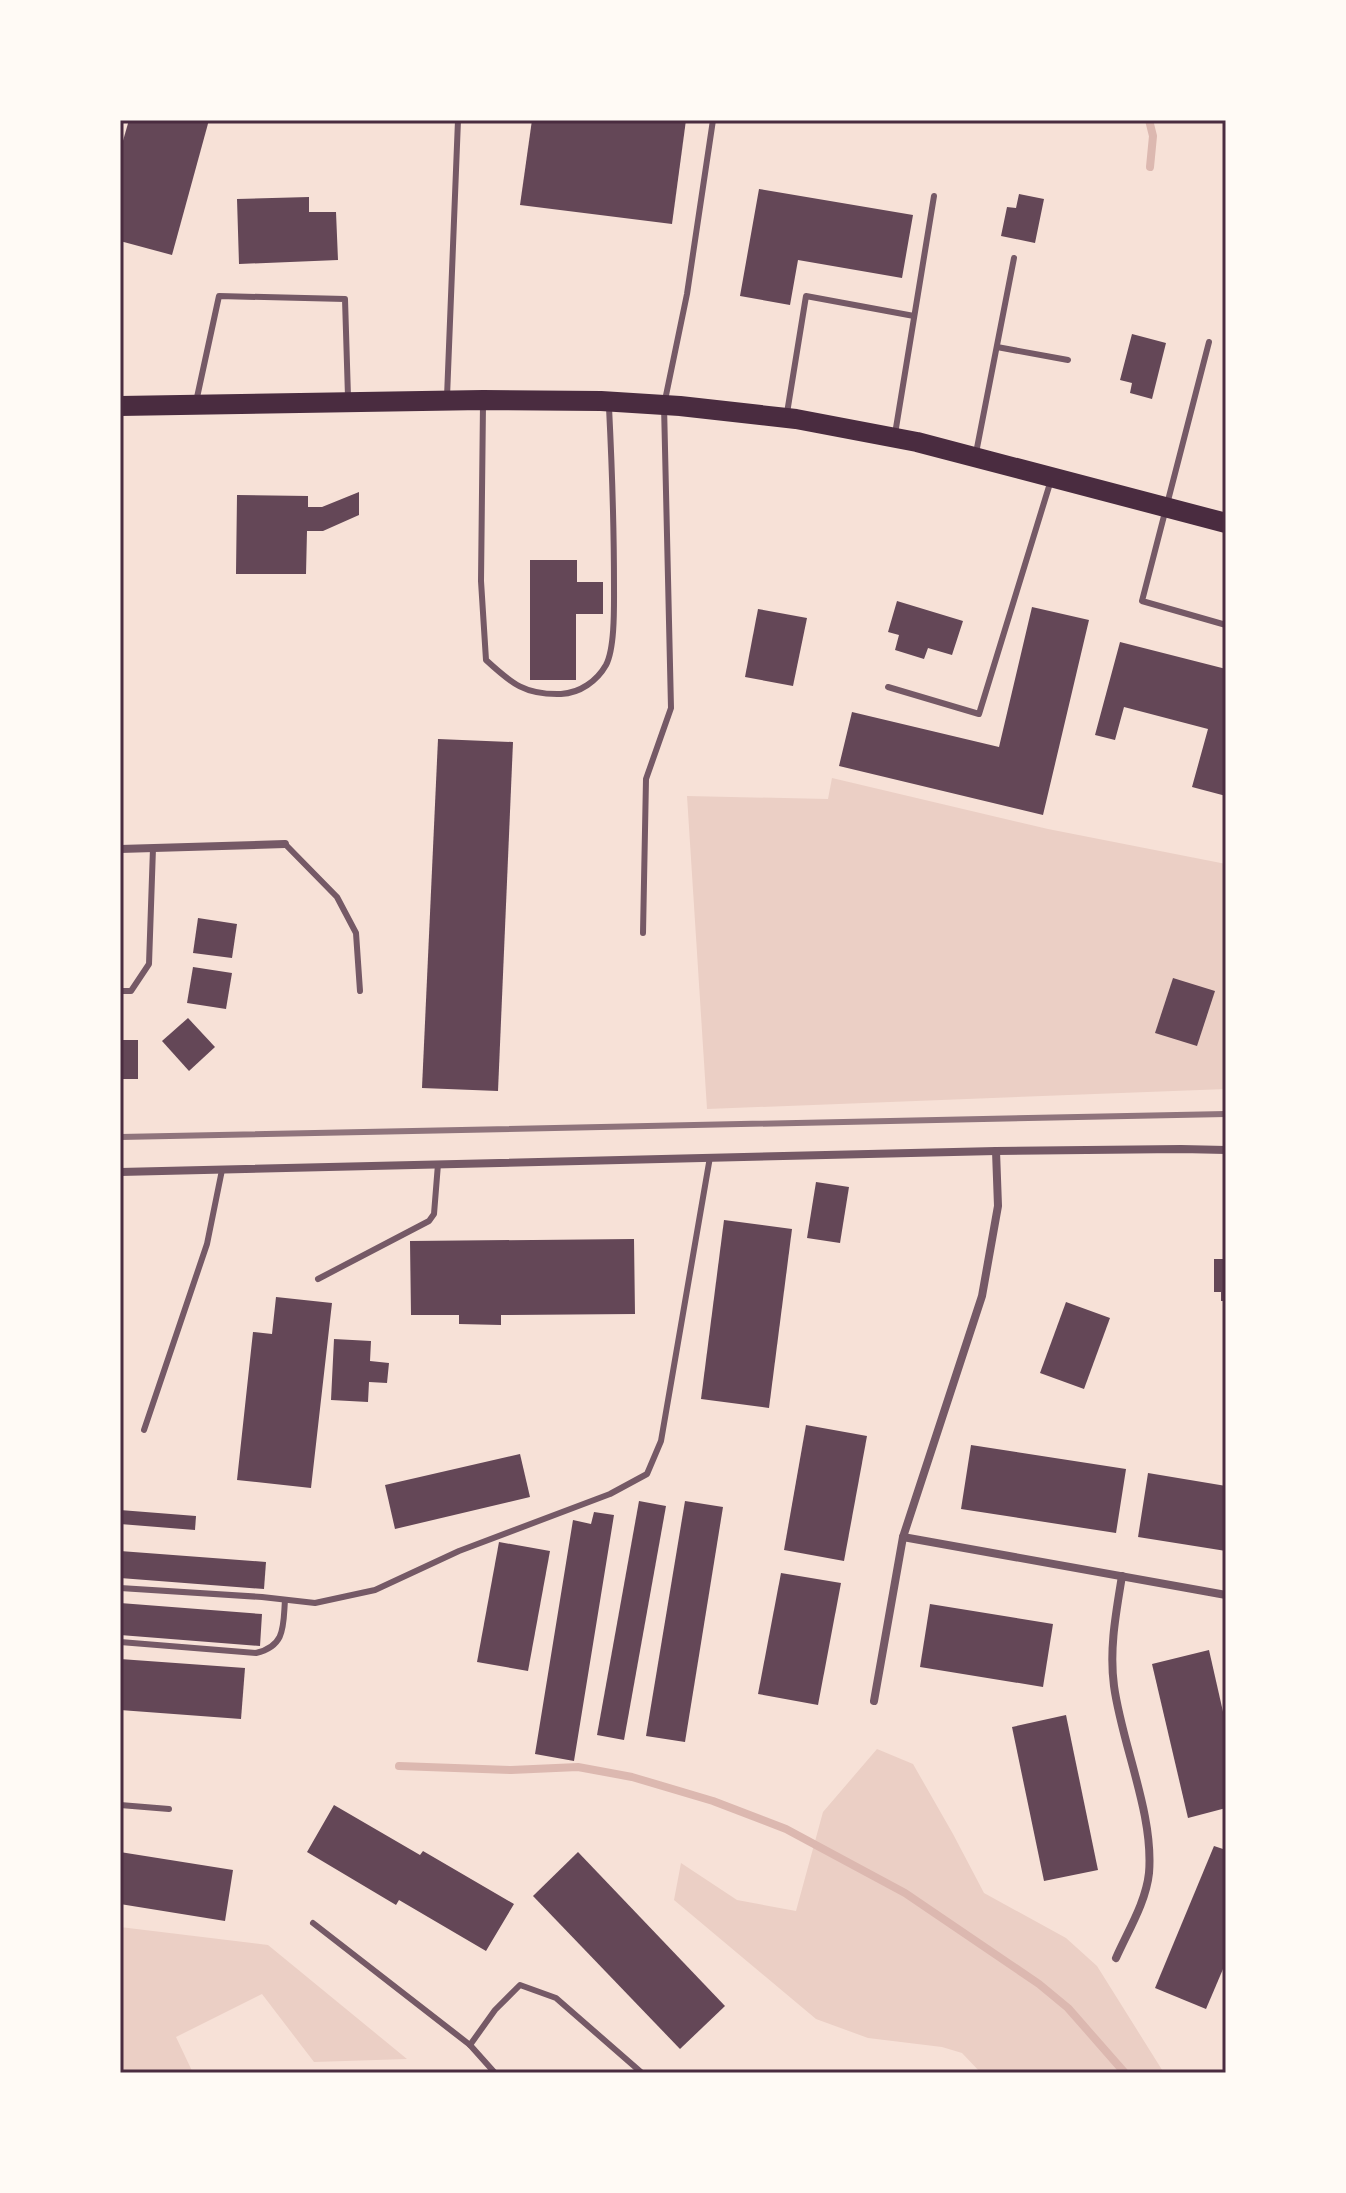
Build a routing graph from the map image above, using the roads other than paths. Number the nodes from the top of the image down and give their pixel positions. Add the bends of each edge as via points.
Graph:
1 (458, 120) edge
2 (713, 120) edge
3 (934, 196) dead end
4 (1014, 258) dead end
5 (914, 316) junction
6 (1209, 342) dead end
7 (997, 347) junction
8 (1068, 360) dead end
9 (446, 400) junction
10 (483, 400) junction
11 (348, 401) junction
12 (609, 402) junction
13 (195, 405) junction
14 (664, 405) junction
15 (120, 406) edge
16 (786, 418) junction
17 (895, 437) junction
18 (975, 457) junction
19 (1052, 477) junction
20 (1166, 506) junction
21 (1225, 519) edge
22 (1226, 625) edge
23 (888, 687) dead end
24 (285, 844) joint
25 (153, 848) junction
26 (120, 849) edge
27 (643, 933) dead end
28 (120, 991) edge
29 (360, 991) dead end
30 (1226, 1150) edge
31 (996, 1151) junction
32 (710, 1157) junction
33 (438, 1164) junction
34 (222, 1170) junction
35 (120, 1172) edge
36 (318, 1279) dead end
37 (144, 1430) dead end
38 (903, 1537) junction
39 (1122, 1576) junction
40 (120, 1588) edge
41 (1226, 1595) edge
42 (285, 1600) junction
43 (120, 1642) edge
44 (874, 1701) dead end
45 (120, 1805) edge
46 (169, 1809) dead end
47 (313, 1923) dead end
48 (1116, 1958) dead end
49 (470, 2045) junction
50 (495, 2073) edge
51 (642, 2073) edge

1 - 9 lane
2 - 14 lane
3 - 5 lane
4 - 7 lane
5 - 16 lane via 806,296
5 - 17 lane
6 - 20 lane
7 - 8 lane
7 - 18 lane
9 - 10 main road
9 - 11 main road
10 - 12 main road
10 - 12 lane via 481,581 486,660 523,689 540,694 571,693 593,682 607,663 614,623
11 - 13 main road
11 - 13 lane via 345,299 219,296
12 - 14 main road
13 - 15 main road
14 - 16 main road
14 - 27 lane via 671,708 646,779
16 - 17 main road
17 - 18 main road
18 - 19 main road
19 - 20 main road
19 - 23 lane via 979,714
20 - 21 main road
20 - 22 lane via 1142,601
24 - 25 street
24 - 29 lane via 337,897 356,933
25 - 26 street
25 - 28 lane via 149,964 131,991
30 - 31 street
31 - 32 street
31 - 38 street via 998,1206 982,1296
32 - 33 street
32 - 42 lane via 661,1441 647,1474 375,1590 315,1603
33 - 34 street
33 - 36 lane via 429,1221
34 - 35 street
34 - 37 lane via 207,1244
38 - 39 street
38 - 44 street
39 - 41 street
39 - 48 street via 1111,1645 1114,1687 1148,1835 1149,1874
40 - 42 lane
42 - 43 lane via 282,1631 268,1650
45 - 46 lane
47 - 49 lane
49 - 50 lane
49 - 51 lane via 520,1985 556,1998

